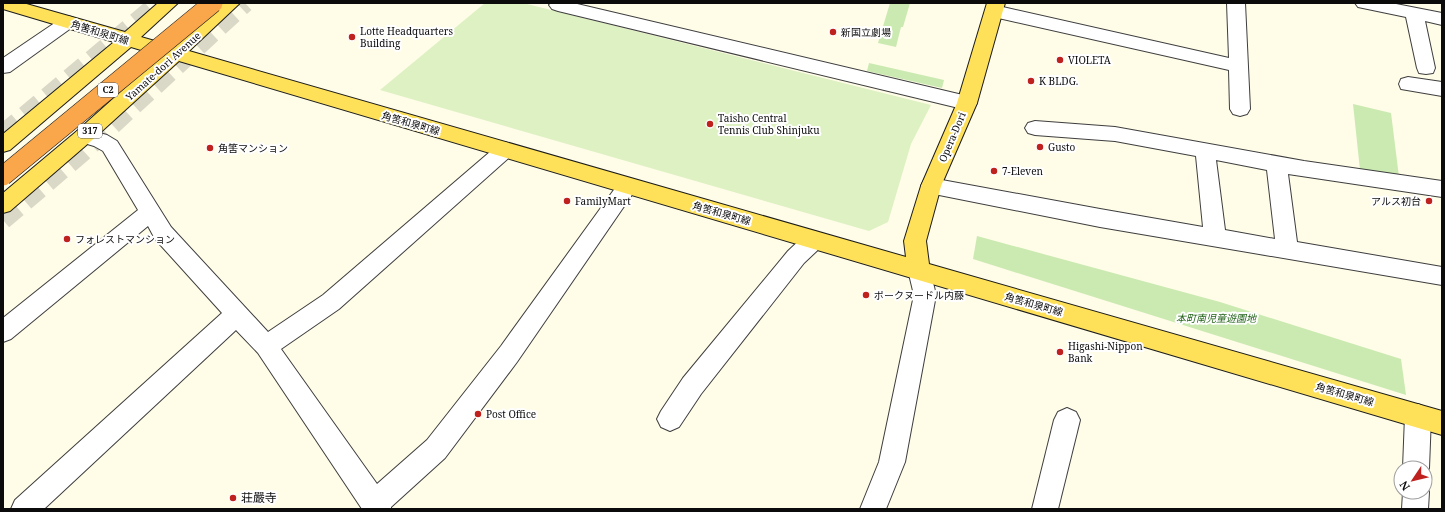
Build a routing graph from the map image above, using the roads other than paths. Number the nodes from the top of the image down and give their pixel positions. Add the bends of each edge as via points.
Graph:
1 (3, 3) edge
2 (169, 3) edge
3 (198, 3) edge
4 (213, 3) edge
5 (231, 3) edge
6 (1236, 3) edge
7 (1364, 3) edge
8 (558, 5) dead end
9 (995, 7) edge
10 (1414, 14) junction
11 (1442, 19) edge
12 (68, 22) junction
13 (127, 40) junction
14 (175, 54) junction
15 (1238, 66) junction
16 (3, 67) edge
17 (1426, 68) dead end
18 (1408, 84) dead end
19 (1442, 89) edge
20 (967, 103) junction
21 (1240, 109) dead end
22 (1034, 128) dead end
23 (84, 136) junction
24 (3, 145) edge
25 (505, 150) junction
26 (1205, 151) junction
27 (3, 162) edge
28 (1276, 163) junction
29 (3, 176) edge
30 (628, 186) junction
31 (931, 186) junction
32 (1442, 189) edge
33 (3, 205) edge
34 (150, 212) junction
35 (1215, 237) junction
36 (814, 240) junction
37 (1287, 250) junction
38 (919, 270) junction
39 (1442, 276) edge
40 (236, 315) junction
41 (3, 332) edge
42 (266, 346) junction
43 (1418, 416) junction
44 (670, 419) dead end
45 (1067, 420) dead end
46 (1442, 423) edge
47 (1416, 460) edge
48 (376, 506) edge
49 (24, 509) edge
50 (873, 509) edge
51 (1045, 509) edge

1 - 12 main road, 角筈和泉町線
2 - 13 main road
3 - 27 highway, C2
4 - 29 highway, C2, bridge
5 - 14 main road, Yamate-dori Avenue / 317
6 - 15 street
7 - 10 street
8 - 20 street
9 - 15 street
9 - 20 main road, Opera-Dori
10 - 11 street
10 - 17 street
12 - 13 main road, 角筈和泉町線
12 - 16 street
13 - 14 main road, 角筈和泉町線
13 - 24 main road
14 - 23 main road, Yamate-dori Avenue / 317
14 - 25 main road, 角筈和泉町線
15 - 21 street
18 - 19 street
20 - 31 main road, Opera-Dori
22 - 26 street via 1115,134
23 - 33 main road, Yamate-dori Avenue / 317
23 - 34 street via 100,140 110,146
25 - 30 main road, 角筈和泉町線
25 - 42 street via 331,302
26 - 28 street
26 - 35 street
28 - 32 street
28 - 37 street
30 - 36 main road, 角筈和泉町線
30 - 48 street via 509,354 436,449
31 - 35 street
31 - 38 main road, Opera-Dori via 914,241
34 - 40 street via 163,232
34 - 41 street
35 - 37 street
36 - 38 main road, 角筈和泉町線
36 - 44 street via 796,257 692,386
37 - 39 street
38 - 43 main road, 角筈和泉町線
38 - 50 street via 925,295 892,462
40 - 42 street
40 - 49 street
42 - 48 street
43 - 46 main road, 角筈和泉町線
43 - 47 street
45 - 51 street

